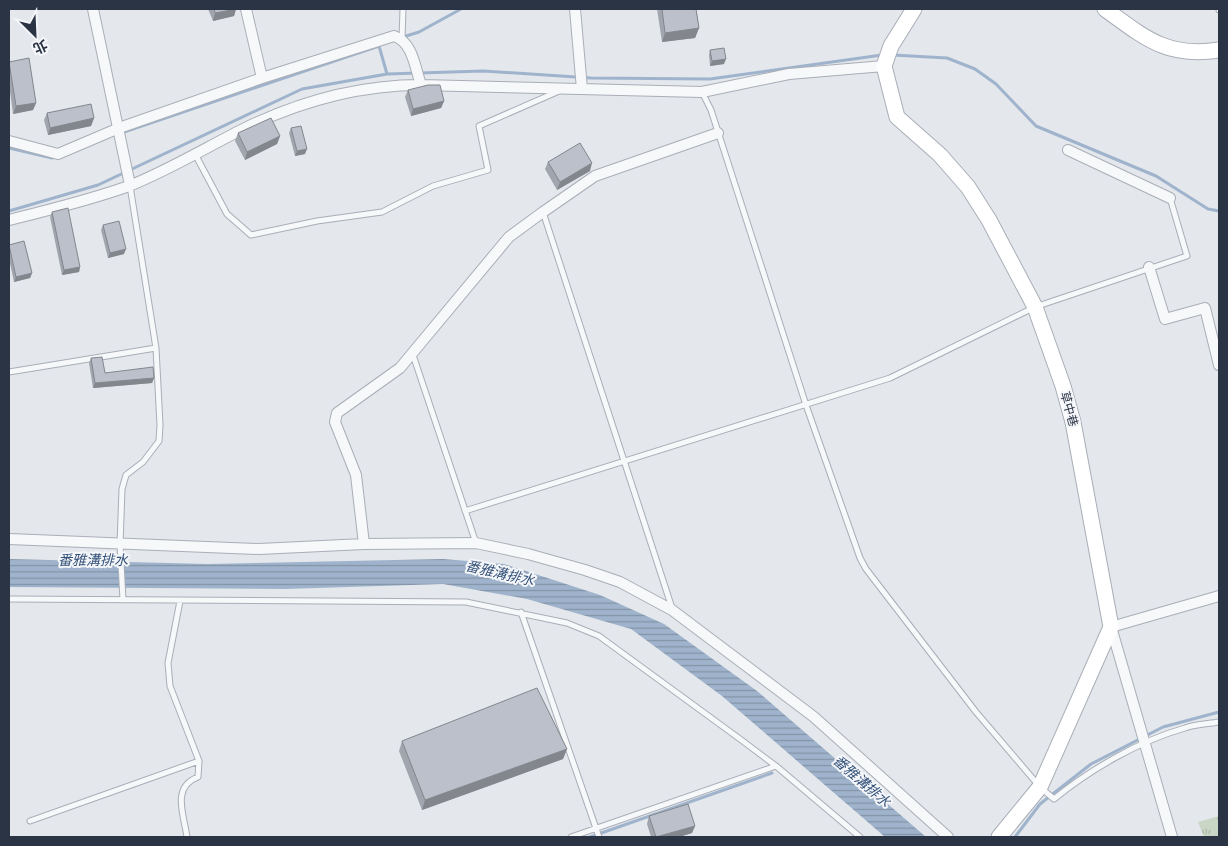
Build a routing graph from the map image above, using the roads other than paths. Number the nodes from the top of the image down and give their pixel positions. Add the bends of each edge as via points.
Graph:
1 (93, 9) edge
2 (246, 9) edge
3 (403, 9) edge
4 (575, 9) edge
5 (914, 9) edge
6 (1105, 9) edge
7 (402, 39) junction
8 (1219, 50) edge
9 (887, 57) junction
10 (262, 78) junction
11 (581, 81) junction
12 (421, 85) junction
13 (565, 88) junction
14 (702, 92) junction
15 (120, 128) junction
16 (718, 133) junction
17 (9, 142) edge
18 (1068, 150) dead end
19 (195, 154) junction
20 (130, 185) junction
21 (1170, 198) joint
22 (543, 212) junction
23 (9, 220) edge
24 (1149, 267) junction
25 (1035, 307) junction
26 (156, 348) junction
27 (412, 352) junction
28 (1219, 365) edge
29 (9, 372) edge
30 (806, 405) junction
31 (625, 462) junction
32 (465, 511) junction
33 (9, 539) edge
34 (364, 544) junction
35 (476, 544) junction
36 (120, 545) junction
37 (1219, 596) edge
38 (9, 599) edge
39 (123, 600) junction
40 (180, 601) junction
41 (672, 610) junction
42 (521, 612) junction
43 (1111, 627) junction
44 (1219, 722) edge
45 (1145, 743) junction
46 (199, 761) junction
47 (776, 766) junction
48 (1040, 787) junction
49 (30, 821) dead end
50 (596, 828) junction
51 (187, 837) edge
52 (571, 837) edge
53 (599, 837) edge
54 (860, 837) edge
55 (948, 837) edge
56 (999, 837) edge
57 (1172, 837) edge

1 - 15 street
2 - 10 street
3 - 7 lane
4 - 11 street
5 - 9 street
6 - 8 street via 1144,38 1176,50 1200,53
7 - 10 street via 394,36 385,38
7 - 12 street via 410,49
9 - 14 street
9 - 25 street, 草中巷 via 897,117 940,155 968,187
10 - 15 street
11 - 13 street
11 - 14 street
12 - 13 street
12 - 19 street via 387,85 339,93 247,127
13 - 19 lane via 479,126 488,170 433,186 382,212 252,235 228,214
14 - 16 lane
15 - 17 street via 58,154
15 - 20 street
16 - 22 street via 595,176
16 - 30 lane
18 - 21 street
19 - 20 street
20 - 23 street via 70,205
20 - 26 lane
21 - 24 lane via 1187,256
22 - 27 street via 509,237
22 - 31 lane
24 - 25 lane
24 - 28 street via 1165,319 1205,308
25 - 30 lane via 890,378
25 - 43 street, 草中巷 via 1073,422
26 - 29 lane
26 - 36 lane via 159,441 143,462 126,475 122,489
27 - 32 lane
27 - 34 street via 400,368 337,413 335,422 356,474
30 - 31 lane
30 - 48 lane via 866,569 976,712
31 - 32 lane
31 - 41 lane
32 - 35 lane
33 - 36 street
34 - 35 street
34 - 36 street via 259,549
35 - 41 street via 528,554 620,582
36 - 39 lane
37 - 43 street
38 - 39 lane
39 - 40 lane
40 - 42 lane via 420,600 466,602
40 - 46 lane via 168,673
41 - 55 street via 814,716
42 - 47 lane via 568,623 599,636
42 - 50 lane
43 - 45 street
43 - 48 street
44 - 45 lane via 1186,727
45 - 48 lane via 1073,784 1054,799
45 - 57 street
46 - 49 lane
46 - 51 lane via 198,777 189,780 181,797
47 - 50 lane
47 - 54 lane
48 - 56 street
50 - 52 lane
50 - 53 lane

